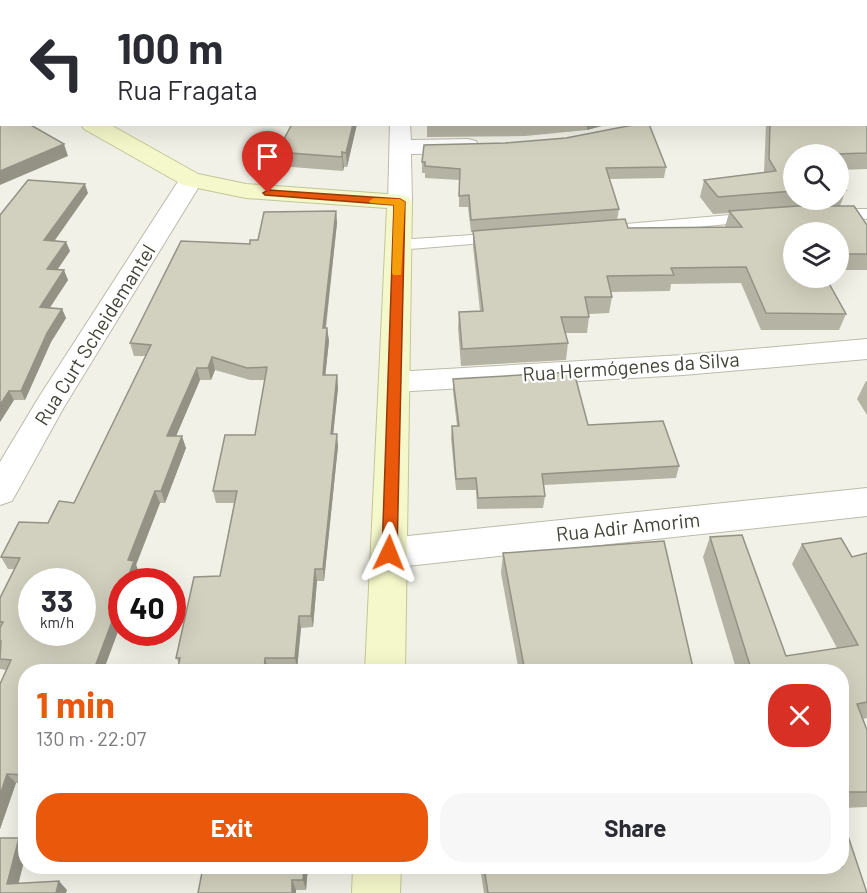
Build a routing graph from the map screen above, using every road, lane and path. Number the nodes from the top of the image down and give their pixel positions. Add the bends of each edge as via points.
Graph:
1 (96, 126) edge
2 (400, 136) edge
3 (492, 146) edge
4 (191, 180) junction
5 (400, 202) junction
6 (867, 214) edge
7 (813, 215) edge
8 (771, 217) edge
9 (598, 231) edge
10 (521, 237) edge
11 (398, 245) junction
12 (867, 349) edge
13 (395, 382) junction
14 (0, 492) edge
15 (867, 502) edge
16 (389, 553) junction
17 (385, 664) edge
18 (377, 874) edge
19 (376, 893) edge

1 - 4 street
2 - 3 street
2 - 5 street
4 - 5 street via 257,192
4 - 14 street, Rua Curt Scheidemantel
5 - 11 street
6 - 7 lane
8 - 9 lane
10 - 11 lane
11 - 13 street
12 - 13 street, Rua Hermógenes da Silva via 683,365
13 - 16 street
15 - 16 street, Rua Adir Amorim
16 - 17 street
18 - 19 street

